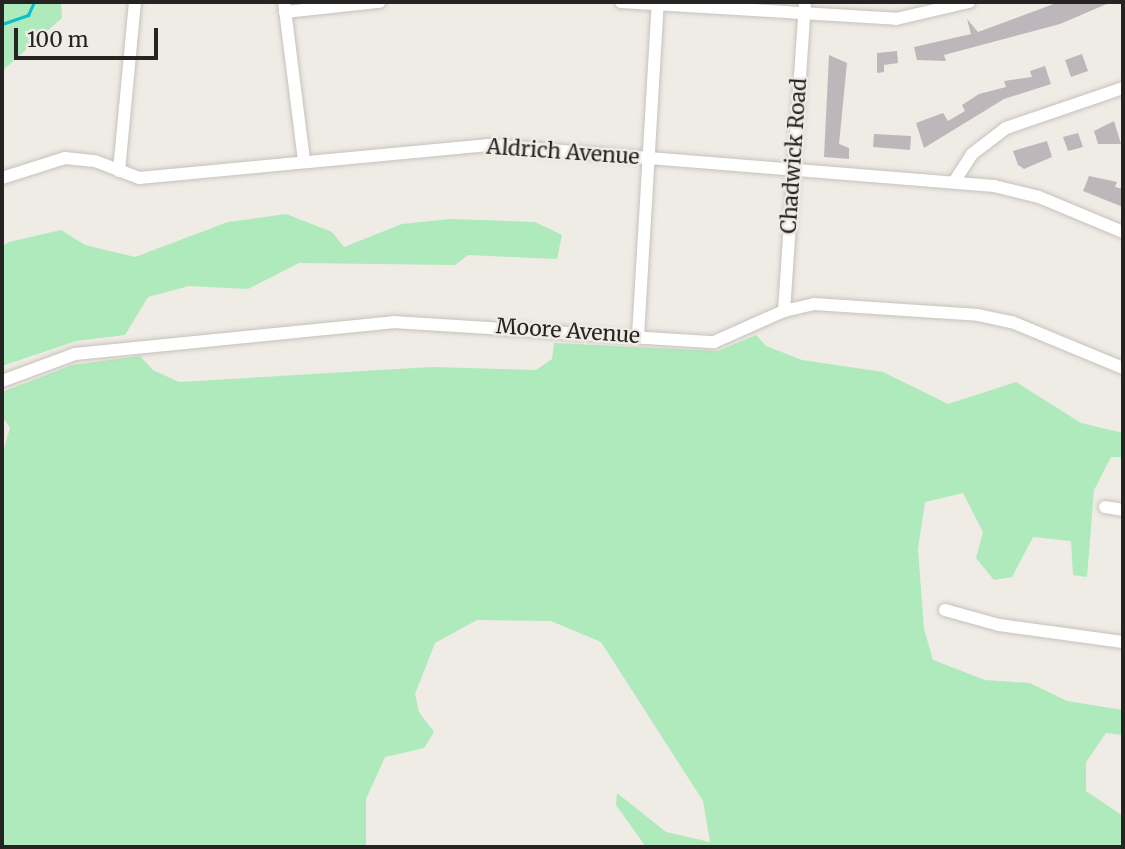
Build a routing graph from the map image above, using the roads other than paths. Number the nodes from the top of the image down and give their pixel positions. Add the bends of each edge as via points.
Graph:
1 (135, 2) edge
2 (379, 2) edge
3 (621, 2) edge
4 (805, 2) edge
5 (969, 2) edge
6 (658, 3) edge
7 (285, 7) edge
8 (804, 16) junction
9 (1123, 88) edge
10 (648, 157) junction
11 (304, 161) junction
12 (793, 170) junction
13 (119, 171) junction
14 (2, 178) edge
15 (954, 182) junction
16 (1123, 232) edge
17 (784, 311) junction
18 (638, 336) junction
19 (1123, 368) edge
20 (2, 381) edge
21 (1105, 508) dead end
22 (1123, 510) edge
23 (945, 610) dead end
24 (1123, 642) edge

1 - 13 street
2 - 7 street
3 - 6 street
4 - 8 street, Chadwick Road
5 - 8 street via 916,17
6 - 8 street
6 - 10 street
7 - 11 street
8 - 12 street, Chadwick Road
9 - 15 street via 1006,128 972,153
10 - 11 street, Aldrich Avenue via 488,145
10 - 12 street, Aldrich Avenue
10 - 18 street
11 - 13 street, Aldrich Avenue via 139,178
12 - 15 street, Aldrich Avenue
12 - 17 street, Chadwick Road
13 - 14 street, Aldrich Avenue via 65,158
15 - 16 street, Aldrich Avenue via 1039,197
17 - 18 street, Moore Avenue via 714,342
17 - 19 street, Moore Avenue via 814,304 978,315 1012,322
18 - 20 street, Moore Avenue via 393,322 75,354
21 - 22 street
23 - 24 street via 999,625

